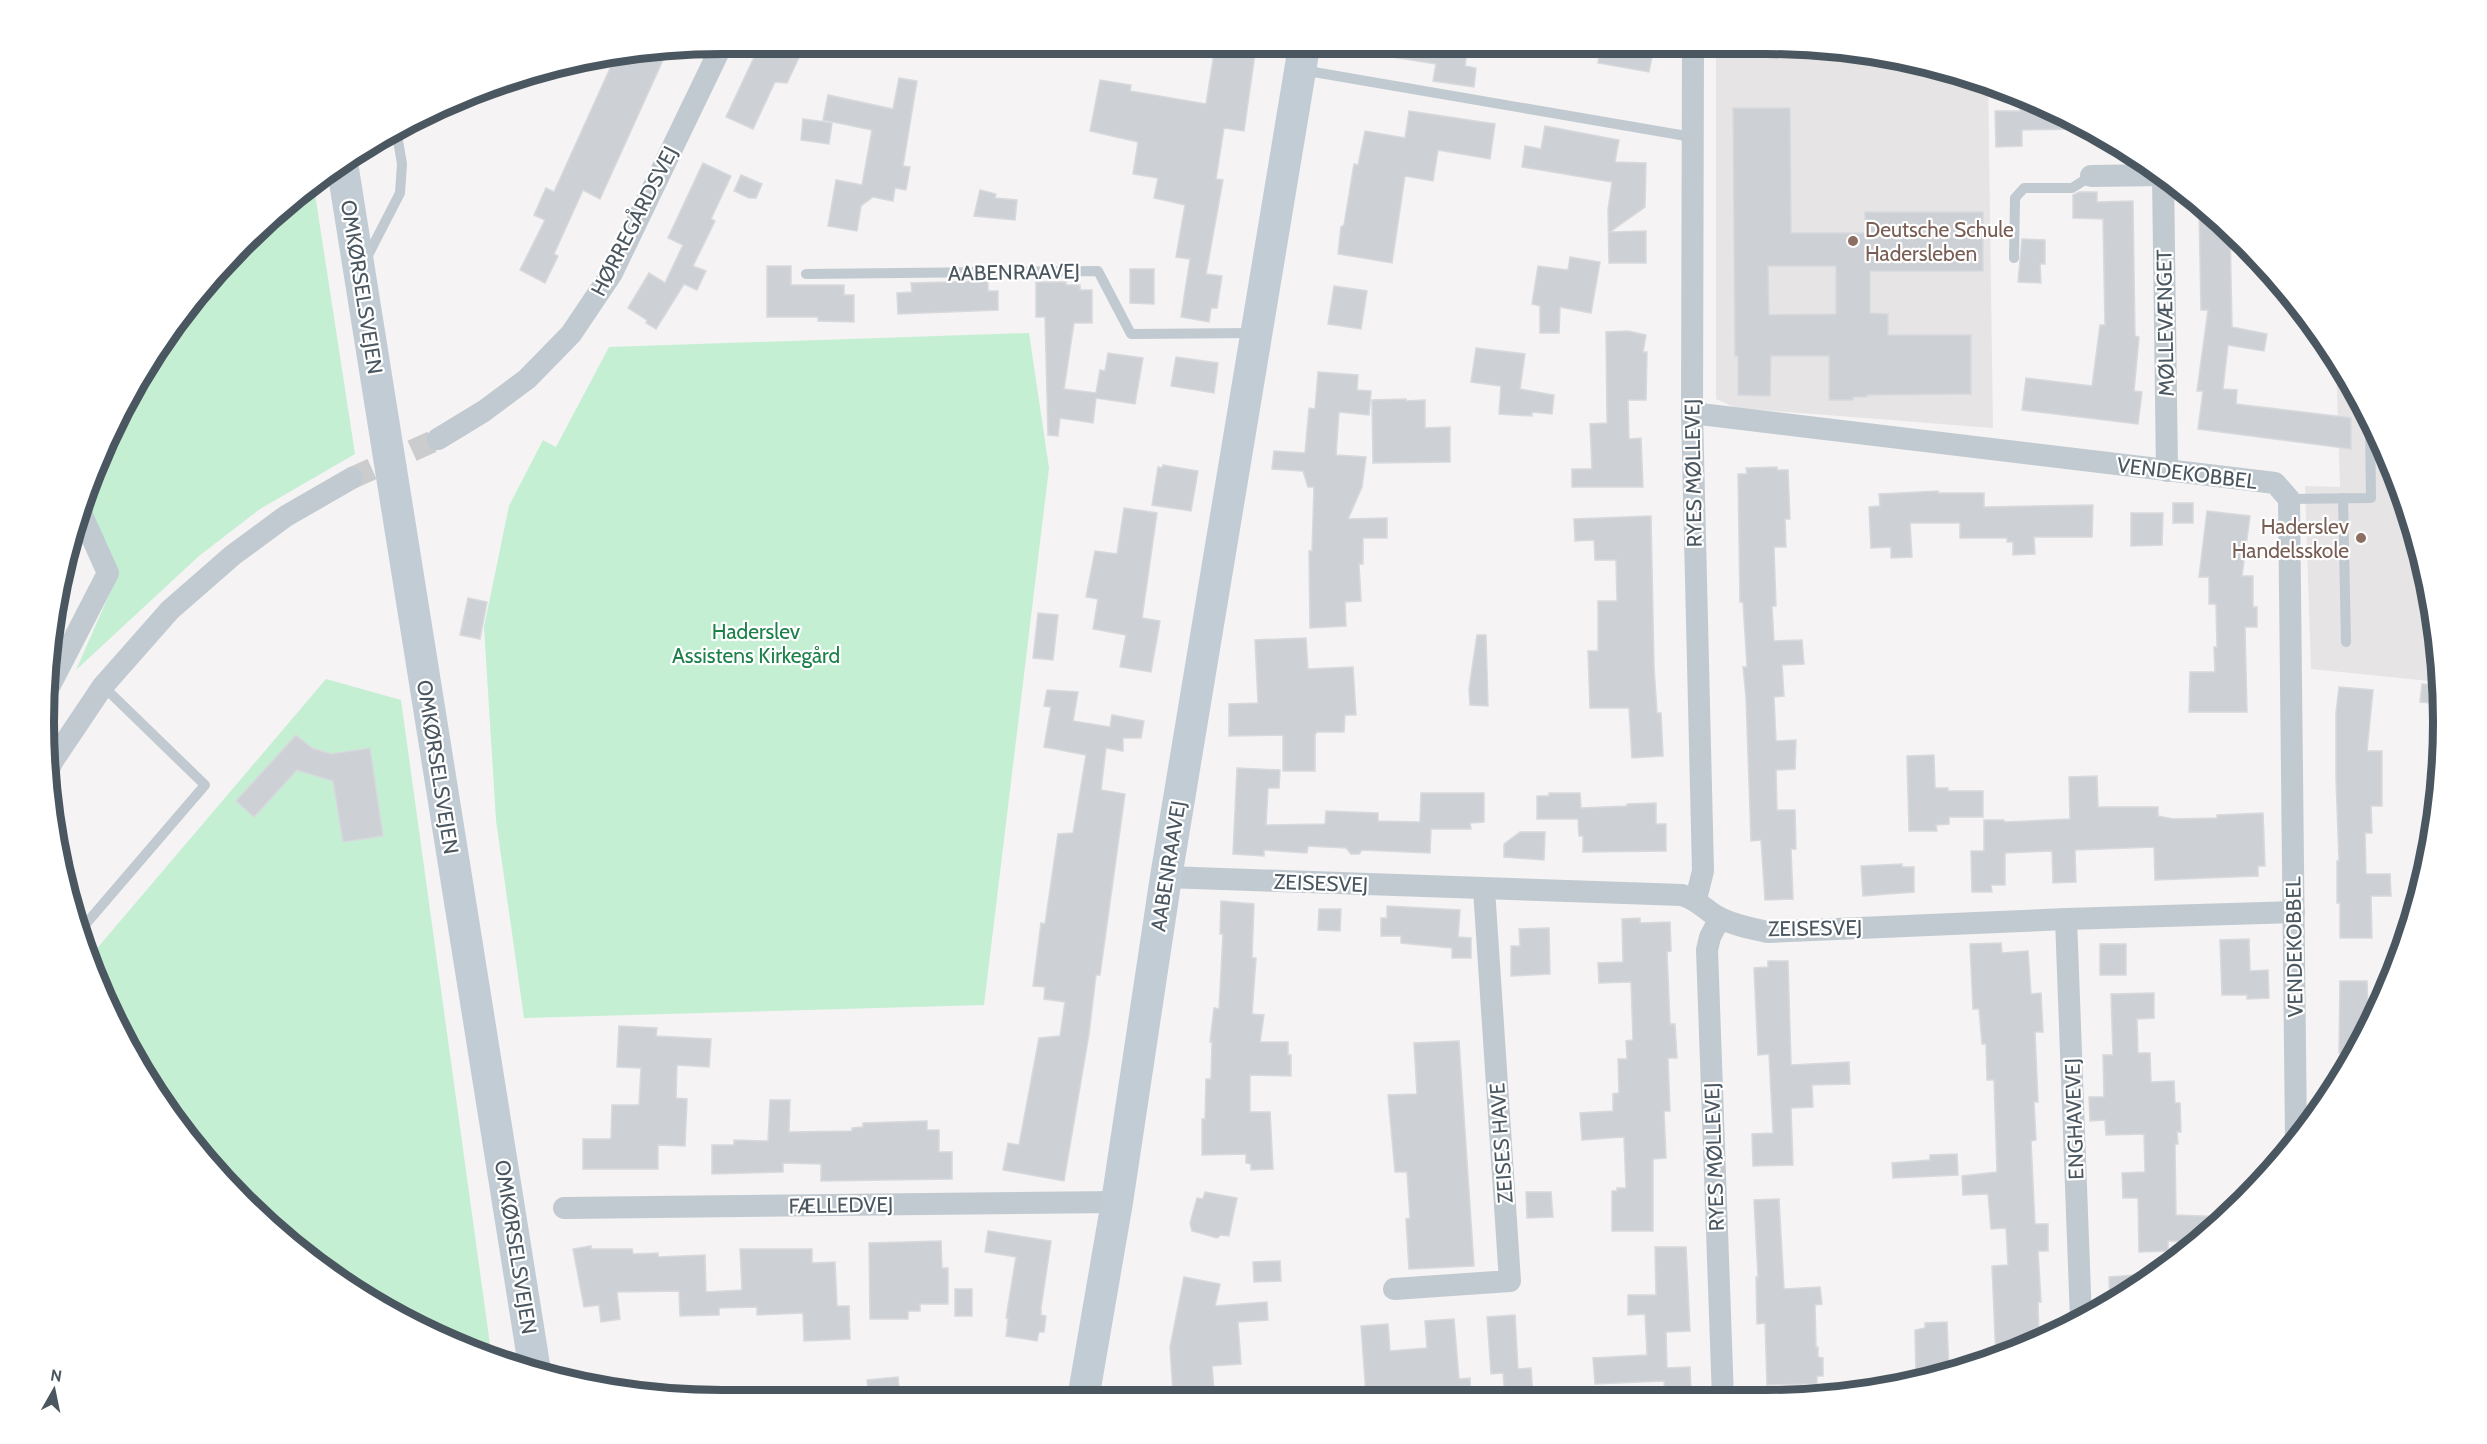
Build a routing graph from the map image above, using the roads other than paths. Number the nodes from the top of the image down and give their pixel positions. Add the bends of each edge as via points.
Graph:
1 (718, 54) edge
2 (1693, 54) edge
3 (1302, 58) edge
4 (1692, 137) junction
5 (398, 138) edge
6 (344, 172) edge
7 (2148, 175) edge
8 (2091, 176) joint
9 (2163, 186) edge
10 (2014, 258) dead end
11 (360, 272) junction
12 (806, 274) dead end
13 (1257, 333) junction
14 (1692, 413) junction
15 (438, 439) tunnel mouth
16 (2370, 441) edge
17 (2168, 471) junction
18 (352, 478) tunnel mouth
19 (2343, 498) junction
20 (2289, 500) junction
21 (85, 522) edge
22 (2346, 642) dead end
23 (55, 675) edge
24 (103, 686) junction
25 (55, 754) edge
26 (1166, 877) junction
27 (1484, 890) junction
28 (1696, 899) junction
29 (2294, 912) junction
30 (1720, 918) junction
31 (2066, 919) junction
32 (85, 924) edge
33 (2296, 1128) edge
34 (1117, 1202) junction
35 (564, 1208) dead end
36 (1394, 1288) dead end
37 (2081, 1310) edge
38 (535, 1363) edge
39 (1085, 1390) edge
40 (1724, 1390) edge

1 - 15 street, HØRREGÅRDSVEJ via 612,273 571,334 527,379
2 - 4 street, RYES MØLLEVEJ
3 - 4 lane
3 - 13 street, AABENRAAVEJ
4 - 14 street, RYES MØLLEVEJ
5 - 11 lane via 402,164 400,193
6 - 11 street, OMKØRSELSVEJEN
7 - 8 street, MØLLEVÆNGET
8 - 10 lane via 2072,188 2024,188 2015,198
9 - 17 street, MØLLEVÆNGET
11 - 38 street, OMKØRSELSVEJEN
12 - 13 lane, AABENRAAVEJ via 1098,271 1131,334
13 - 26 street, AABENRAAVEJ
14 - 17 street, VENDEKOBBEL
14 - 28 street, RYES MØLLEVEJ via 1703,871
16 - 19 lane via 2371,498
17 - 20 street, VENDEKOBBEL via 2275,483
18 - 24 street via 286,516 233,555 170,610
19 - 20 lane
19 - 22 lane
20 - 29 street, VENDEKOBBEL
21 - 23 street via 108,573
24 - 25 street
24 - 32 lane via 205,785
26 - 27 street, ZEISESVEJ
26 - 34 street, AABENRAAVEJ
27 - 28 street, ZEISESVEJ via 1682,895
27 - 36 street, ZEISES HAVE via 1510,1281
28 - 30 street, ZEISESVEJ
29 - 31 street, ZEISESVEJ
29 - 33 street, VENDEKOBBEL
30 - 31 street, ZEISESVEJ via 1768,932
30 - 40 street, RYES MØLLEVEJ via 1707,950
31 - 37 street, ENGHAVEVEJ
34 - 35 street, FÆLLEDVEJ
34 - 39 street, AABENRAAVEJ

